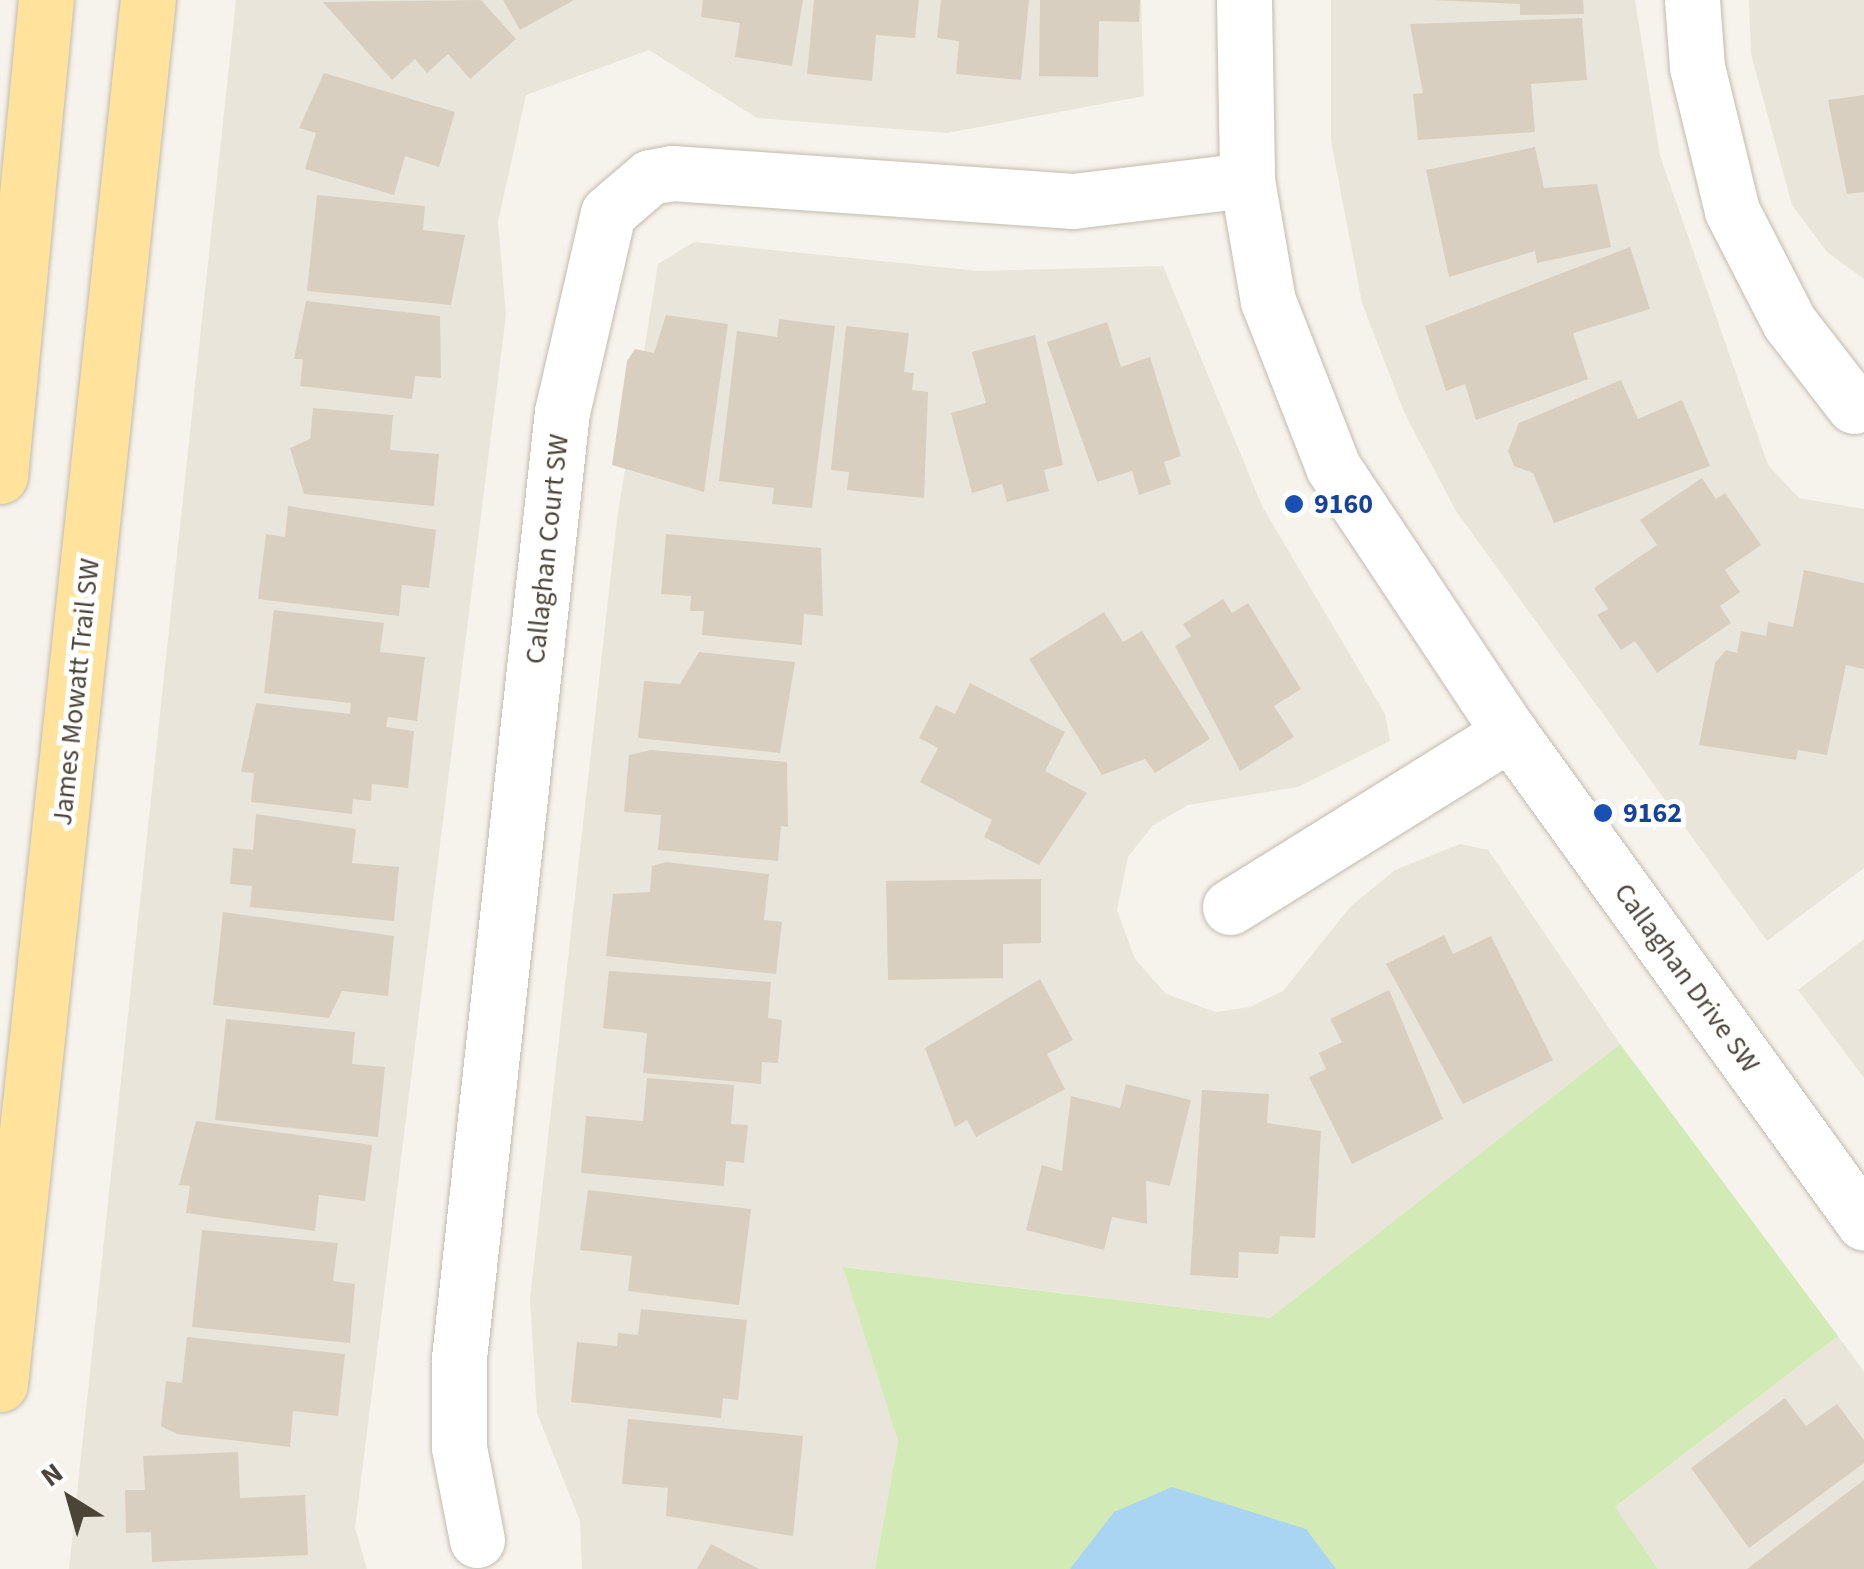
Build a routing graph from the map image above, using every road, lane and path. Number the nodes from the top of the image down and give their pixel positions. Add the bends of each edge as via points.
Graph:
1 (46, 0) edge
2 (148, 0) edge
3 (1244, 0) edge
4 (1692, 0) edge
5 (1247, 180) junction
6 (1854, 406) dead end
7 (0, 476) edge
8 (1510, 733) junction
9 (1230, 907) dead end
10 (1864, 1223) edge
11 (0, 1384) edge
12 (478, 1540) dead end

1 - 7 main road
2 - 11 main road, James Mowatt Trail SW
3 - 5 street, Callaghan Drive SW
4 - 6 street via 1696,67 1732,211 1789,322
5 - 8 street, Callaghan Drive SW via 1268,301 1332,467
5 - 12 street, Callaghan Court SW via 1074,200 672,173 650,177 608,213 562,412 459,1358 459,1447
8 - 9 street
8 - 10 street, Callaghan Drive SW

